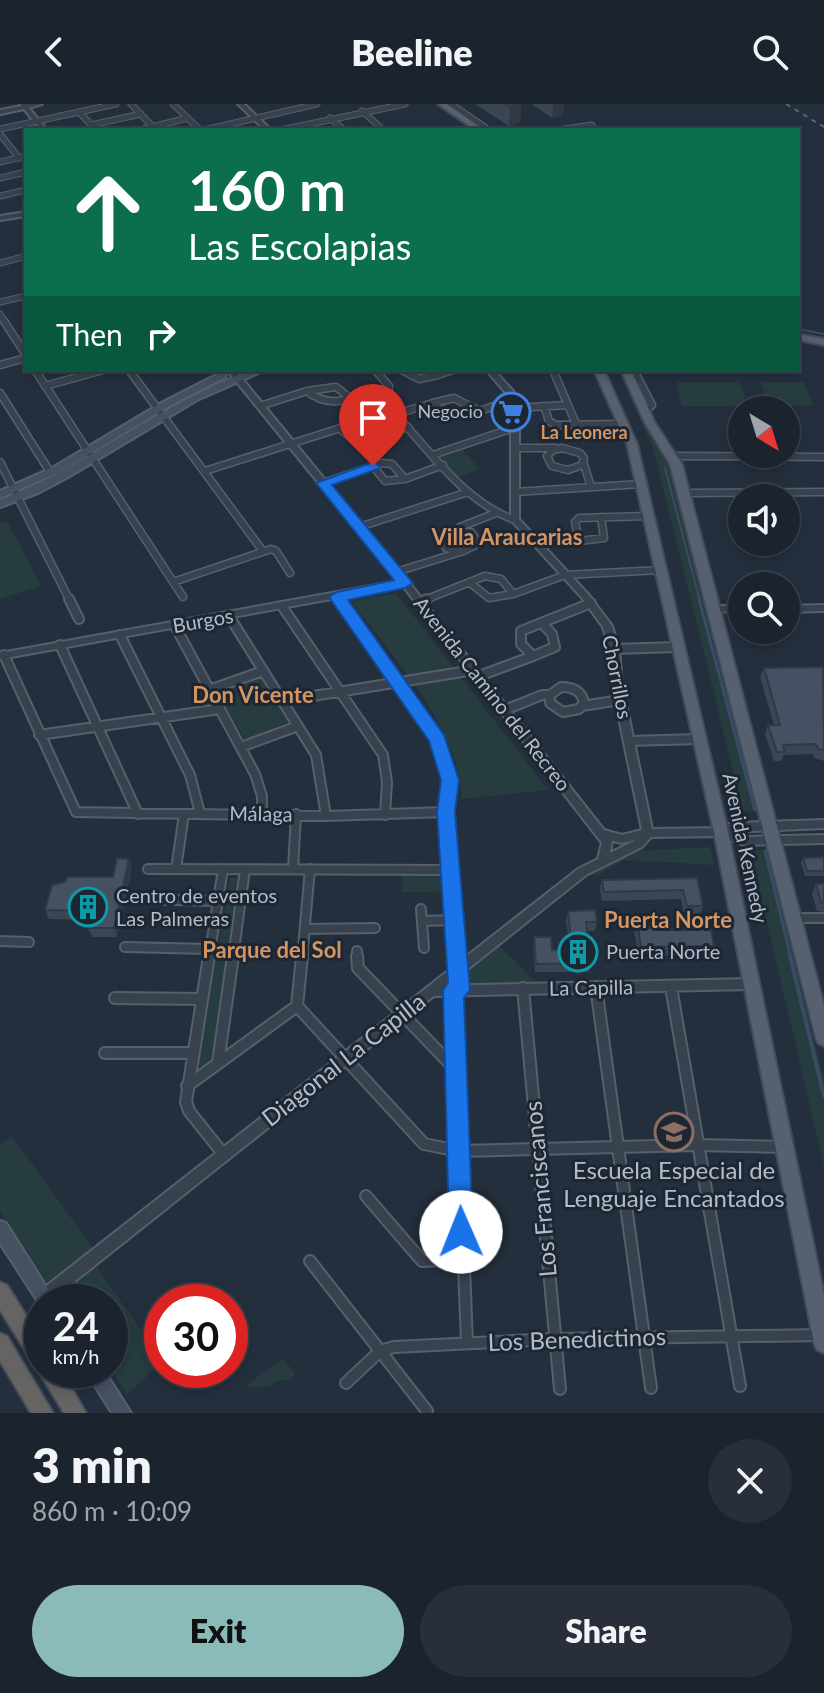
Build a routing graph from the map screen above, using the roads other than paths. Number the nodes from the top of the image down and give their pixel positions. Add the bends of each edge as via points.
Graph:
1 (39, 104) edge
2 (116, 104) edge
3 (131, 104) edge
4 (173, 104) edge
5 (241, 104) edge
6 (283, 104) edge
7 (317, 104) edge
8 (405, 104) edge
9 (442, 104) edge
10 (451, 104) edge
11 (24, 105) edge
12 (290, 110) junction
13 (362, 111) junction
14 (0, 112) edge
15 (79, 112) junction
16 (141, 114) junction
17 (465, 117) junction
18 (188, 118) junction
19 (257, 118) junction
20 (330, 118) junction
21 (37, 121) junction
22 (592, 125) dead end
23 (153, 127) junction
24 (42, 128) edge
25 (94, 128) edge
26 (148, 128) edge
27 (200, 128) edge
28 (211, 128) edge
29 (266, 128) edge
30 (289, 128) edge
31 (342, 128) edge
32 (379, 128) edge
33 (478, 128) edge
34 (485, 128) edge
35 (572, 128) edge
36 (0, 131) edge
37 (23, 157) edge
38 (0, 162) edge
39 (24, 172) edge
40 (0, 178) edge
41 (24, 190) edge
42 (0, 196) edge
43 (24, 214) edge
44 (0, 218) edge
45 (24, 257) edge
46 (0, 263) edge
47 (24, 296) edge
48 (0, 302) edge
49 (0, 314) edge
50 (800, 337) edge
51 (22, 342) edge
52 (824, 342) edge
53 (24, 358) edge
54 (0, 365) edge
55 (36, 372) edge
56 (96, 372) edge
57 (131, 372) edge
58 (233, 372) edge
59 (376, 372) edge
60 (405, 372) edge
61 (435, 372) edge
62 (491, 372) edge
63 (554, 372) edge
64 (600, 372) edge
65 (627, 372) edge
66 (635, 372) edge
67 (45, 386) junction
68 (307, 391) junction
69 (389, 391) junction
70 (0, 393) edge
71 (350, 398) junction
72 (433, 403) junction
73 (9, 404) junction
74 (514, 404) junction
75 (568, 405) junction
76 (0, 406) edge
77 (260, 406) junction
78 (544, 406) junction
79 (477, 410) junction
80 (161, 412) junction
81 (644, 412) junction
82 (396, 414) junction
83 (576, 424) junction
84 (622, 424) junction
85 (408, 427) junction
86 (516, 427) junction
87 (339, 428) junction
88 (382, 436) junction
89 (291, 443) junction
90 (516, 448) junction
91 (558, 449) junction
92 (433, 455) junction
93 (91, 456) junction
94 (672, 456) junction
95 (824, 457) edge
96 (583, 461) junction
97 (0, 462) edge
98 (443, 465) junction
99 (373, 466) junction
100 (205, 471) junction
101 (50, 472) junction
102 (405, 479) junction
103 (323, 483) junction
104 (641, 484) junction
105 (591, 487) junction
106 (468, 492) junction
107 (515, 492) junction
108 (824, 492) edge
109 (683, 493) junction
110 (17, 494) junction
111 (0, 495) edge
112 (0, 504) edge
113 (496, 513) junction
114 (648, 516) junction
115 (601, 517) junction
116 (515, 520) junction
117 (359, 527) junction
118 (456, 529) junction
119 (579, 541) junction
120 (536, 543) junction
121 (262, 550) junction
122 (461, 552) junction
123 (660, 570) junction
124 (396, 572) junction
125 (290, 573) dead end
126 (565, 575) junction
127 (173, 582) junction
128 (469, 582) junction
129 (405, 583) junction
130 (513, 594) junction
131 (183, 597) dead end
132 (337, 597) junction
133 (420, 602) junction
134 (591, 603) junction
135 (282, 606) junction
136 (824, 608) edge
137 (713, 609) junction
138 (728, 609) edge
139 (800, 609) edge
140 (229, 616) junction
141 (79, 619) dead end
142 (542, 623) junction
143 (175, 626) junction
144 (120, 635) junction
145 (60, 645) junction
146 (677, 647) junction
147 (614, 649) junction
148 (2, 656) edge
149 (533, 656) junction
150 (263, 671) junction
151 (476, 673) junction
152 (399, 682) junction
153 (209, 690) junction
154 (341, 692) junction
155 (550, 695) junction
156 (620, 700) junction
157 (282, 701) junction
158 (582, 706) junction
159 (220, 709) junction
160 (505, 710) junction
161 (162, 717) junction
162 (99, 724) junction
163 (298, 726) junction
164 (39, 735) junction
165 (698, 739) junction
166 (629, 741) junction
167 (241, 747) junction
168 (446, 812) junction
169 (200, 813) junction
170 (138, 814) junction
171 (184, 814) junction
172 (262, 814) junction
173 (296, 814) junction
174 (385, 815) junction
175 (326, 816) junction
176 (824, 824) edge
177 (721, 832) junction
178 (600, 833) junction
179 (648, 833) junction
180 (772, 833) junction
181 (614, 838) junction
182 (824, 839) edge
183 (603, 859) junction
184 (148, 869) dead end
185 (176, 869) junction
186 (223, 869) junction
187 (245, 869) junction
188 (293, 869) junction
189 (310, 869) junction
190 (450, 870) junction
191 (137, 899) dead end
192 (217, 901) junction
193 (421, 909) dead end
194 (793, 918) junction
195 (824, 918) edge
196 (454, 920) junction
197 (422, 921) junction
198 (375, 928) dead end
199 (305, 929) junction
200 (0, 941) edge
201 (29, 942) dead end
202 (125, 947) dead end
203 (424, 948) dead end
204 (209, 949) junction
205 (357, 951) dead end
206 (458, 970) junction
207 (816, 979) edge
208 (751, 984) junction
209 (596, 987) junction
210 (671, 987) junction
211 (523, 988) junction
212 (456, 990) junction
213 (431, 991) junction
214 (115, 998) dead end
215 (201, 999) junction
216 (297, 1006) junction
217 (403, 1014) junction
218 (824, 1038) edge
219 (105, 1053) dead end
220 (192, 1053) junction
221 (346, 1058) junction
222 (218, 1063) junction
223 (456, 1070) junction
224 (187, 1086) junction
225 (697, 1145) junction
226 (782, 1147) junction
227 (618, 1148) junction
228 (538, 1149) junction
229 (459, 1151) junction
230 (224, 1155) junction
231 (366, 1196) dead end
232 (0, 1229) edge
233 (461, 1259) junction
234 (310, 1261) dead end
235 (37, 1284) edge
236 (65, 1284) edge
237 (0, 1292) edge
238 (24, 1330) edge
239 (731, 1336) junction
240 (644, 1337) junction
241 (555, 1339) junction
242 (823, 1339) edge
243 (0, 1343) edge
244 (467, 1343) junction
245 (380, 1351) junction
246 (346, 1383) dead end
247 (740, 1386) dead end
248 (60, 1388) edge
249 (106, 1388) edge
250 (651, 1388) dead end
251 (560, 1389) dead end
252 (427, 1411) edge
253 (43, 1413) edge
254 (76, 1413) edge
255 (122, 1413) edge

1 - 11 street
2 - 15 street
3 - 16 street
4 - 18 street
5 - 19 street
6 - 12 street
7 - 12 street
8 - 13 street
9 - 17 main road
10 - 17 street
11 - 14 street
11 - 21 street
12 - 19 street
13 - 20 street
13 - 32 street
15 - 21 street
15 - 25 street
16 - 23 street
16 - 25 street
17 - 33 main road
17 - 34 street
18 - 23 street
18 - 27 street
19 - 28 street
19 - 29 street
20 - 30 street
20 - 31 street
21 - 24 street
21 - 36 street
22 - 35 street
23 - 26 street
36 - 37 street
37 - 38 street
39 - 40 street
41 - 42 street
43 - 44 street
45 - 46 street
47 - 48 street
49 - 51 street
50 - 52 main road
53 - 54 street
55 - 67 street
56 - 67 street
57 - 80 street
58 - 77 street, Avenida Camino del Recreo
58 - 80 main road
59 - 69 street
60 - 61 street via 425,380
62 - 74 street
63 - 75 street
64 - 84 main road, Avenida Kennedy
65 - 81 main road, Avenida Kennedy
66 - 81 street, Avenida Kennedy via 652,405
67 - 93 street
68 - 71 street via 336,387
68 - 71 street via 324,404
68 - 77 street
69 - 71 street
69 - 82 street via 387,399
70 - 73 street
72 - 79 street via 454,398
72 - 79 street via 451,416
72 - 82 street
73 - 76 street
73 - 101 street
74 - 78 street
74 - 79 street
74 - 86 street
75 - 78 street
75 - 83 street
77 - 89 street, Avenida Camino del Recreo
78 - 83 street via 552,424
80 - 93 main road
80 - 100 street
81 - 94 main road, Avenida Kennedy
82 - 85 street
83 - 84 street
84 - 104 main road, Avenida Kennedy
85 - 88 street
85 - 92 street
86 - 90 street
86 - 92 street
87 - 88 street via 365,423
87 - 88 street via 356,442
87 - 89 street
89 - 100 street
89 - 103 street, Avenida Camino del Recreo
90 - 91 street
90 - 107 street
91 - 96 street via 576,451
91 - 96 street via 547,456 556,468 573,469
92 - 98 street
93 - 101 main road
93 - 110 main road
93 - 127 street
94 - 95 street
94 - 109 main road, Avenida Kennedy
96 - 105 street
97 - 110 street
98 - 102 street
98 - 106 street
99 - 102 street via 392,464
99 - 102 street via 385,481
99 - 103 street
100 - 121 street
101 - 110 main road
103 - 117 street, Avenida Camino del Recreo
104 - 105 street
104 - 114 main road, Avenida Kennedy
105 - 107 street
106 - 113 street
106 - 117 street
107 - 116 street
108 - 109 street
109 - 137 main road, Avenida Kennedy
110 - 111 main road
110 - 112 main road
110 - 141 street
113 - 116 street
113 - 118 street
114 - 115 street
114 - 123 main road, Avenida Kennedy
115 - 119 street via 604,538
115 - 119 street via 576,519
116 - 120 street, Chorrillos
117 - 124 street, Avenida Camino del Recreo
118 - 122 street via 446,532 441,542
118 - 122 street via 471,532 476,539 471,549
119 - 120 street
120 - 126 street, Chorrillos
121 - 125 street via 276,551
121 - 127 street
122 - 124 street
123 - 126 street
123 - 146 main road, Avenida Kennedy
124 - 129 street, Avenida Camino del Recreo
126 - 130 street
126 - 134 street, Chorrillos
127 - 131 street
128 - 130 street via 496,577
128 - 130 street via 489,600
128 - 133 street
129 - 132 street, Burgos
129 - 133 street, Avenida Camino del Recreo
132 - 135 street, Burgos
132 - 152 street
133 - 151 street, Avenida Camino del Recreo
134 - 142 street
134 - 147 street, Chorrillos via 607,626
135 - 140 street, Burgos
135 - 154 street
136 - 139 street
137 - 138 street
137 - 180 main road, Avenida Kennedy
140 - 143 street, Burgos
140 - 150 street
142 - 149 street via 555,647
142 - 149 street via 519,635
143 - 144 street, Burgos
143 - 153 street
144 - 145 street, Burgos
144 - 161 street
145 - 148 street, Burgos
145 - 162 street
146 - 147 street
146 - 165 main road, Avenida Kennedy
147 - 156 street, Chorrillos
148 - 164 street
149 - 151 street
150 - 153 street
150 - 157 street
151 - 152 street
151 - 160 street, Avenida Camino del Recreo
152 - 154 street
152 - 168 street via 442,749 450,780
153 - 159 street
154 - 157 street
154 - 174 street via 383,755
155 - 158 street via 550,703 563,712
155 - 158 street via 573,688 581,694
155 - 160 street
156 - 158 street
156 - 166 street, Chorrillos
157 - 163 street
159 - 161 street
159 - 167 street
160 - 178 street, Avenida Camino del Recreo
161 - 162 street
161 - 169 street via 190,775
162 - 164 street
162 - 170 street
163 - 167 street
163 - 175 street via 319,764
164 - 170 street, Málaga via 76,812
165 - 166 street
165 - 177 main road, Avenida Kennedy
166 - 179 street, Chorrillos
167 - 172 street via 258,781
168 - 174 street, Málaga
168 - 190 street
169 - 171 street, Málaga
169 - 172 street, Málaga
170 - 171 street, Málaga
171 - 185 street
172 - 173 street, Málaga
173 - 175 street, Málaga
173 - 188 street
174 - 175 street, Málaga
176 - 180 street
177 - 179 street
177 - 180 street via 734,839
177 - 208 main road, Avenida Kennedy
178 - 181 street
178 - 183 street via 607,842
179 - 181 street
179 - 183 street, Diagonal La Capilla via 638,844
180 - 182 street
180 - 194 main road, Avenida Kennedy
181 - 183 street via 613,849
183 - 206 street, Diagonal La Capilla
184 - 185 street
185 - 186 street
186 - 187 street
186 - 192 street
187 - 188 street
187 - 222 street
188 - 189 street
189 - 190 street
189 - 199 street
190 - 196 street
191 - 192 street
192 - 204 street
193 - 197 street
194 - 195 street
194 - 207 main road, Avenida Kennedy
196 - 197 street
196 - 206 street
197 - 203 street
198 - 199 street
199 - 216 street
200 - 201 street
202 - 204 street
204 - 215 street
205 - 217 street via 358,968
206 - 212 street
206 - 213 street, Diagonal La Capilla
207 - 218 main road, Avenida Kennedy
208 - 210 street, La Capilla
208 - 226 main road, Avenida Kennedy
209 - 210 street, La Capilla
209 - 211 street, La Capilla
209 - 227 street
210 - 225 street
211 - 212 street, La Capilla
211 - 228 street, Los Franciscanos
212 - 213 street, La Capilla
212 - 223 street
213 - 217 street, Diagonal La Capilla
214 - 215 street
215 - 220 street
216 - 221 street
216 - 222 street
217 - 221 street, Diagonal La Capilla
217 - 223 street
219 - 220 street
220 - 224 street
221 - 229 street via 424,1144
221 - 230 street, Diagonal La Capilla
222 - 224 street
223 - 229 street
224 - 230 street via 189,1111
225 - 226 street
225 - 227 street
225 - 239 street
226 - 242 main road, Avenida Kennedy
227 - 228 street
227 - 240 street
228 - 229 street
228 - 241 street, Los Franciscanos
229 - 233 street
230 - 236 street, Diagonal La Capilla
231 - 233 street via 422,1261
232 - 235 main road
233 - 244 street
234 - 245 street
237 - 238 highway
239 - 240 street, Los Benedictinos
239 - 242 street, Los Benedictinos
239 - 247 street
240 - 241 street, Los Benedictinos
240 - 250 street
241 - 244 street, Los Benedictinos
241 - 251 street, Los Franciscanos
243 - 253 highway
244 - 245 street, Los Benedictinos
245 - 246 street
245 - 252 street
248 - 254 highway
249 - 255 main road

